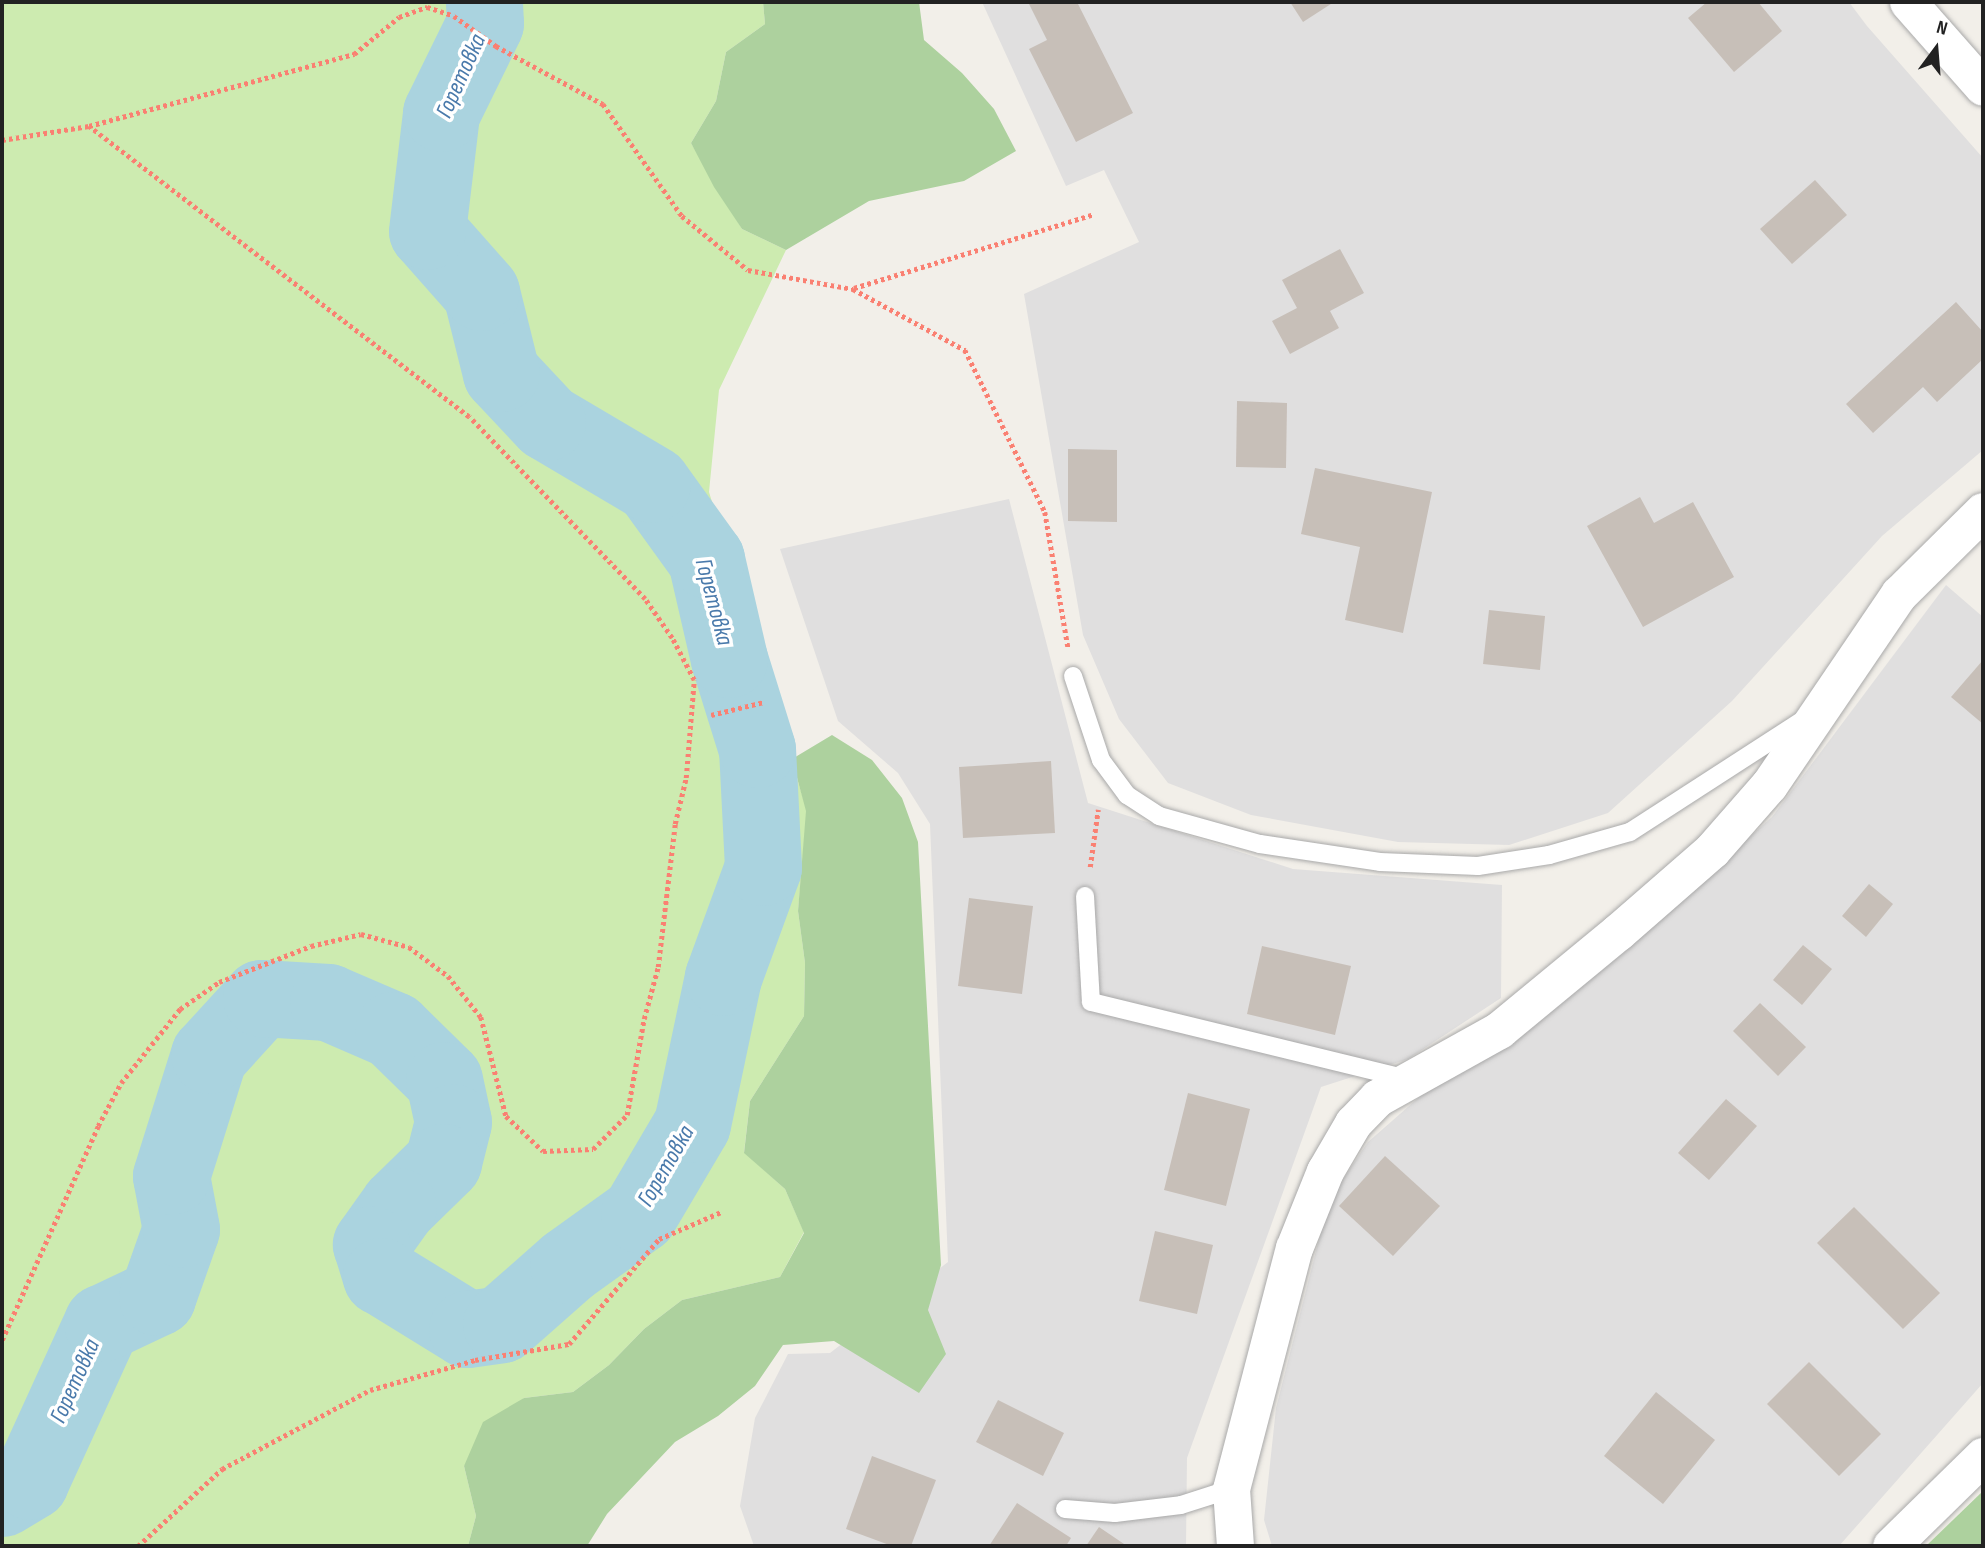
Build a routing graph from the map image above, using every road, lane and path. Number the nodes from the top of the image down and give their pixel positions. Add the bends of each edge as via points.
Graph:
1 (1908, 2) edge
2 (1983, 87) edge
3 (89, 126) junction
4 (2, 139) edge
5 (1094, 215) dead end
6 (853, 289) junction
7 (1983, 511) edge
8 (1073, 676) joint
9 (764, 702) dead end
10 (1819, 709) junction
11 (711, 715) dead end
12 (1104, 764) junction
13 (1085, 897) joint
14 (1413, 1080) junction
15 (721, 1212) dead end
16 (2, 1340) edge
17 (1983, 1456) edge
18 (1231, 1489) junction
19 (1065, 1510) dead end
20 (138, 1546) edge
21 (1235, 1546) edge
22 (1891, 1546) edge

1 - 2 street
3 - 4 path
3 - 6 path via 354,54 399,17 426,7 454,16 496,46 603,104 682,216 748,270
3 - 16 path via 469,417 645,599 694,680 686,778 675,824 658,967 627,1115 593,1149 543,1151 506,1116 481,1017 447,976 409,947 361,933 310,946 219,982 180,1009 121,1083
5 - 6 path
6 - 8 path via 965,350 1045,512
7 - 10 street via 1899,594
8 - 12 lane
9 - 11 path
10 - 12 lane via 1630,832 1549,855 1478,866 1380,862 1286,848 1171,820 1127,795
10 - 14 street via 1769,785 1712,850 1499,1030
12 - 13 path
13 - 14 lane via 1091,1002
14 - 18 street via 1377,1098 1353,1123 1325,1171 1294,1248
15 - 20 path via 659,1239 569,1344 475,1360 370,1390 222,1468
17 - 22 street
18 - 19 lane via 1181,1505 1115,1513
18 - 21 street

